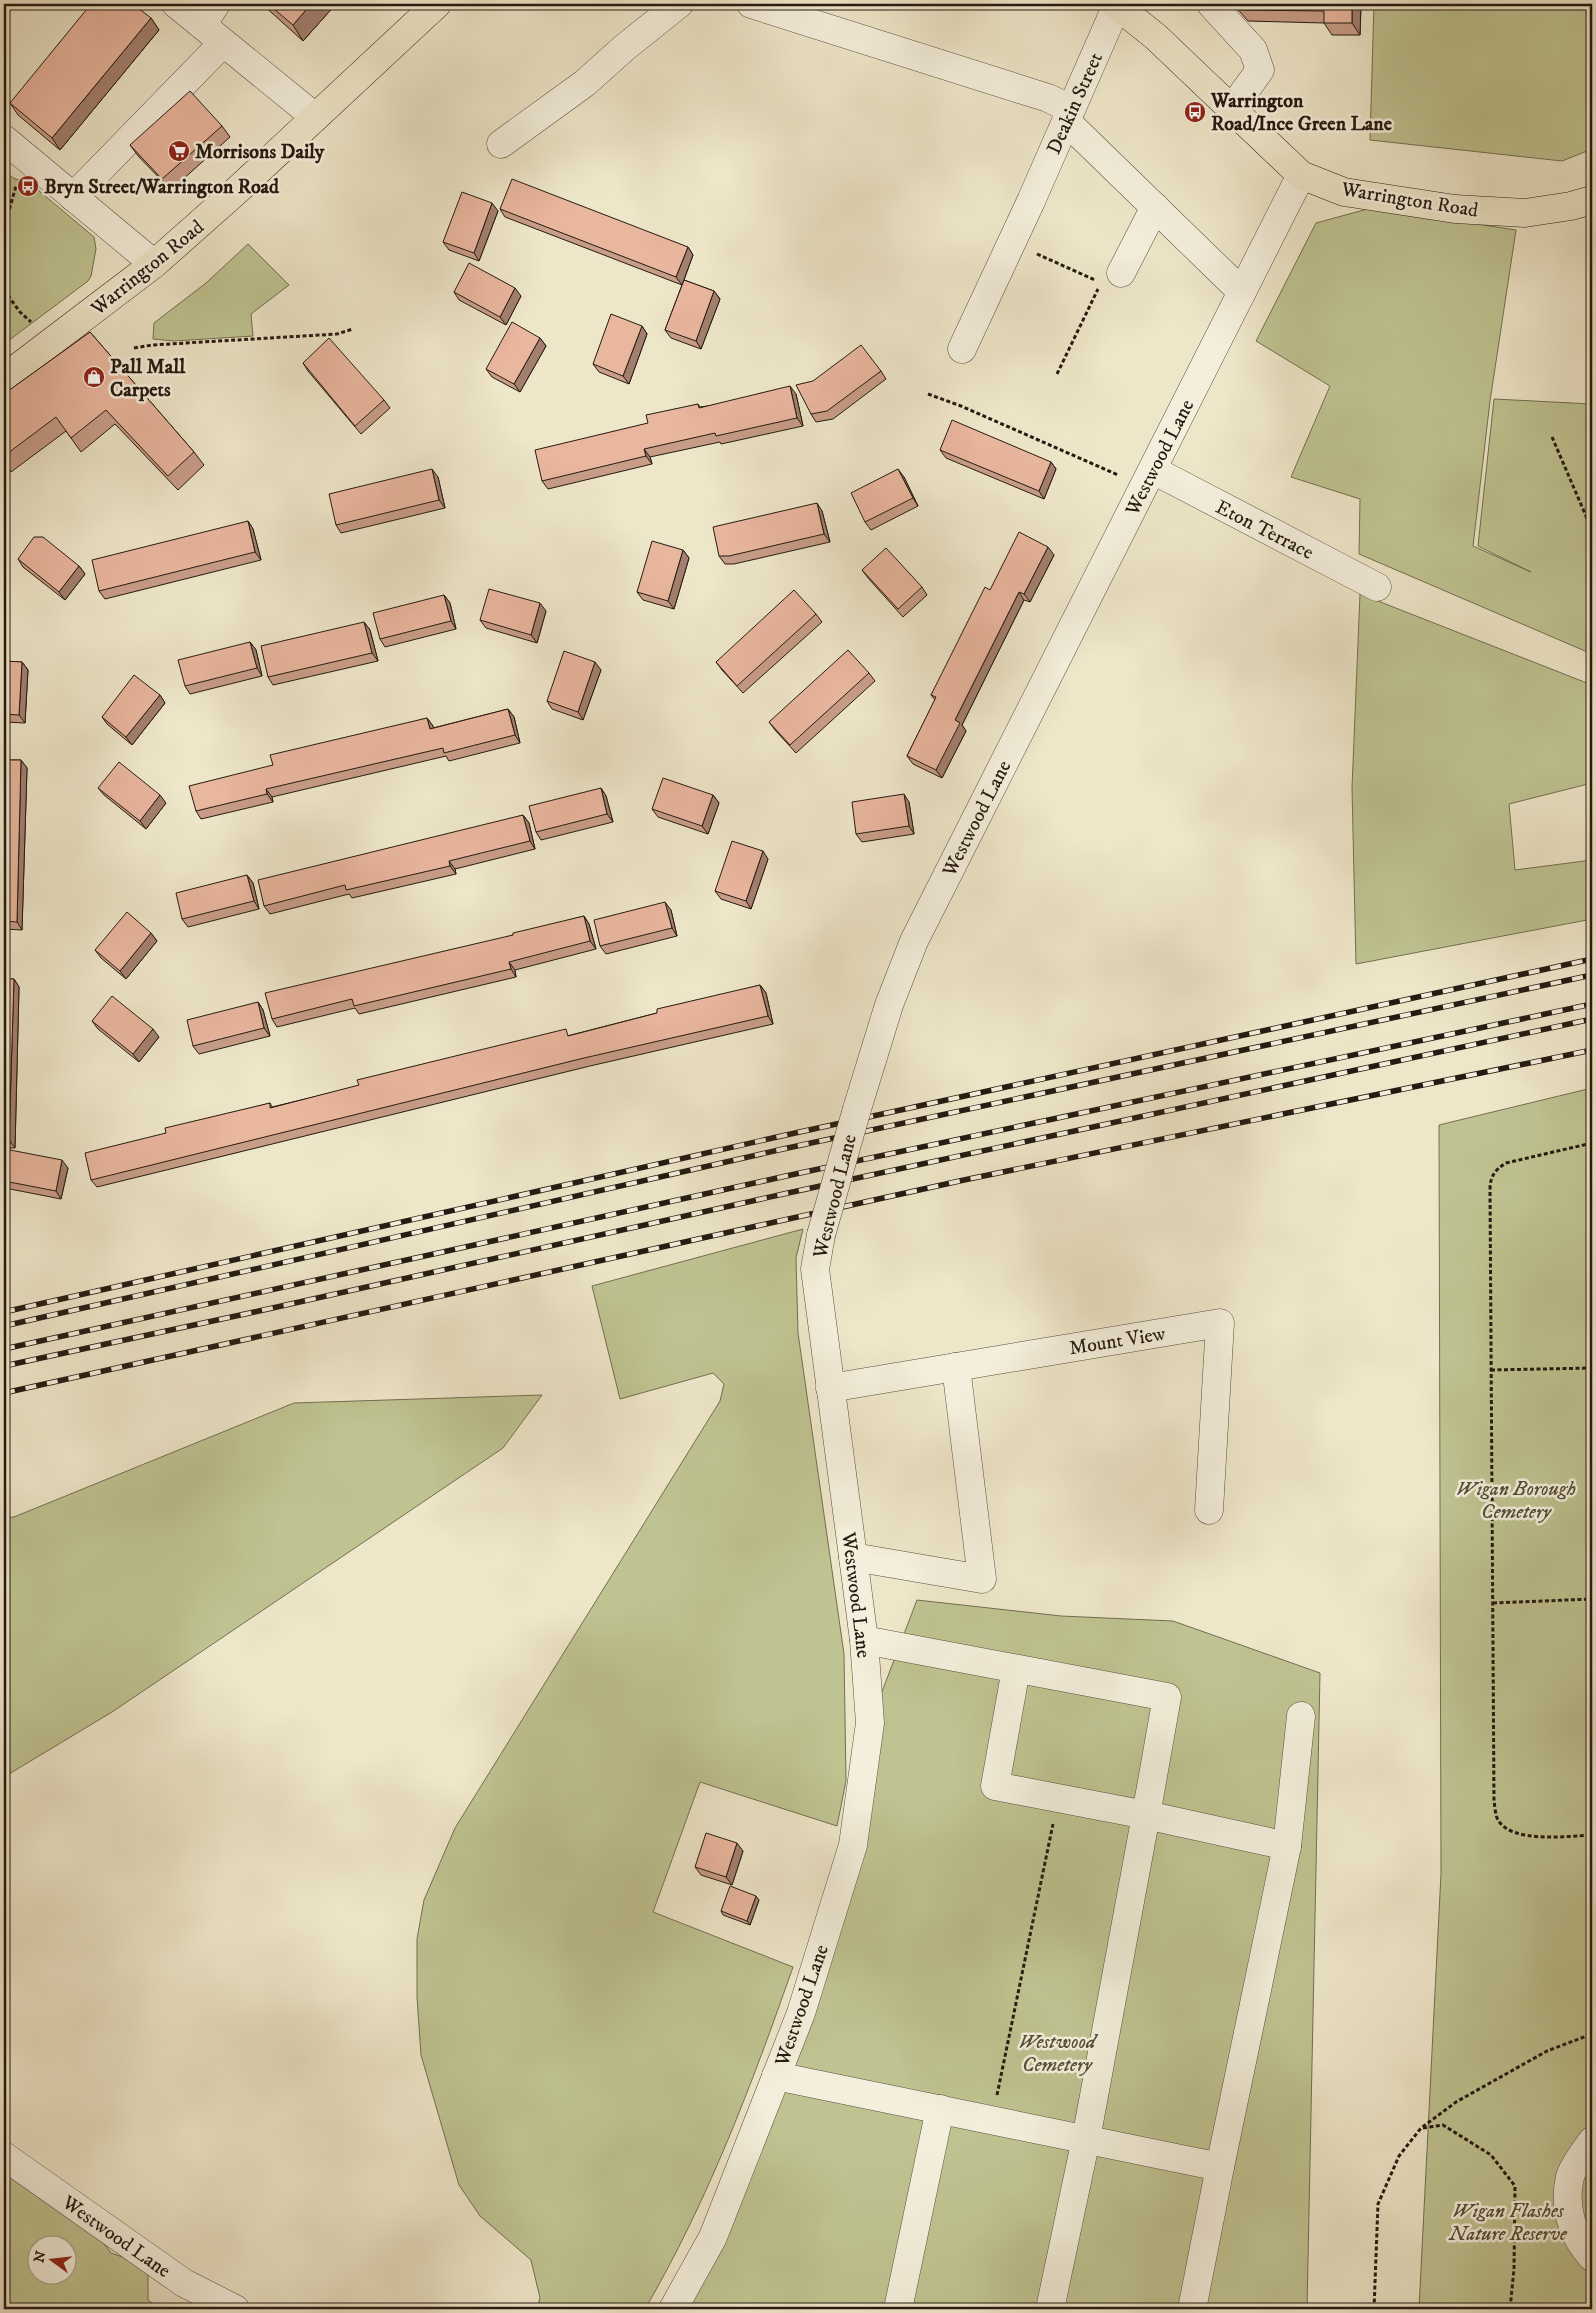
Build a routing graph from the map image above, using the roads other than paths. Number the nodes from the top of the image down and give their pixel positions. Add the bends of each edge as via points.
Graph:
1 (176, 4) edge
2 (438, 4) edge
3 (679, 4) edge
4 (750, 4) edge
5 (1211, 4) edge
6 (1116, 5) edge
7 (209, 14) edge
8 (223, 43) junction
9 (1232, 110) junction
10 (1069, 115) junction
11 (315, 117) junction
12 (501, 144) dead end
13 (14, 147) edge
14 (1301, 175) junction
15 (73, 197) junction
16 (1592, 200) edge
17 (1155, 207) junction
18 (154, 264) junction
19 (1121, 274) dead end
20 (1242, 292) junction
21 (962, 349) dead end
22 (4, 378) edge
23 (1149, 478) junction
24 (1377, 587) dead end
25 (956, 1367) junction
26 (830, 1388) junction
27 (1209, 1510) dead end
28 (853, 1557) junction
29 (864, 1640) junction
30 (1016, 1669) junction
31 (1301, 1716) dead end
32 (1146, 1815) junction
33 (1287, 1846) junction
34 (776, 2076) junction
35 (940, 2109) junction
36 (1086, 2139) junction
37 (1592, 2141) edge
38 (4, 2156) edge
39 (1220, 2166) junction
40 (1592, 2257) edge
41 (235, 2309) edge
42 (673, 2309) edge
43 (898, 2309) edge
44 (1050, 2309) edge
45 (1192, 2309) edge

1 - 7 street
2 - 11 main road, Warrington Road
3 - 12 street via 585,83
4 - 10 street via 1048,98
5 - 9 street via 1253,50 1260,70
6 - 9 main road, Warrington Road via 1156,37
6 - 10 street, Deakin Street
7 - 8 street
8 - 11 street
8 - 15 street
9 - 14 main road, Warrington Road
10 - 17 street
10 - 21 street, Deakin Street
11 - 18 main road, Warrington Road
13 - 15 street
14 - 16 main road, Warrington Road via 1344,192 1456,209 1525,214
14 - 20 street, Westwood Lane
15 - 18 street
17 - 19 street
17 - 20 street
18 - 22 main road, Warrington Road
20 - 23 street, Westwood Lane
23 - 24 street, Eton Terrace
23 - 26 street, Westwood Lane, bridge via 914,941 889,1005 821,1235 815,1270
25 - 26 street, Mount View
25 - 27 street, Mount View via 1220,1323
25 - 28 street via 982,1579
26 - 28 street, Westwood Lane
28 - 29 street, Westwood Lane
29 - 30 street
29 - 34 street, Westwood Lane via 870,1724 853,1845 801,2014
30 - 32 street via 995,1786
30 - 32 street via 1167,1697
31 - 33 street
32 - 33 street
32 - 36 street
33 - 39 street
34 - 35 street
34 - 42 street, Westwood Lane via 713,2237
35 - 36 street
35 - 43 street
36 - 39 street
36 - 44 street
37 - 40 street via 1570,2177 1568,2215 1580,2245
38 - 41 street, Westwood Lane via 184,2283
39 - 45 street

